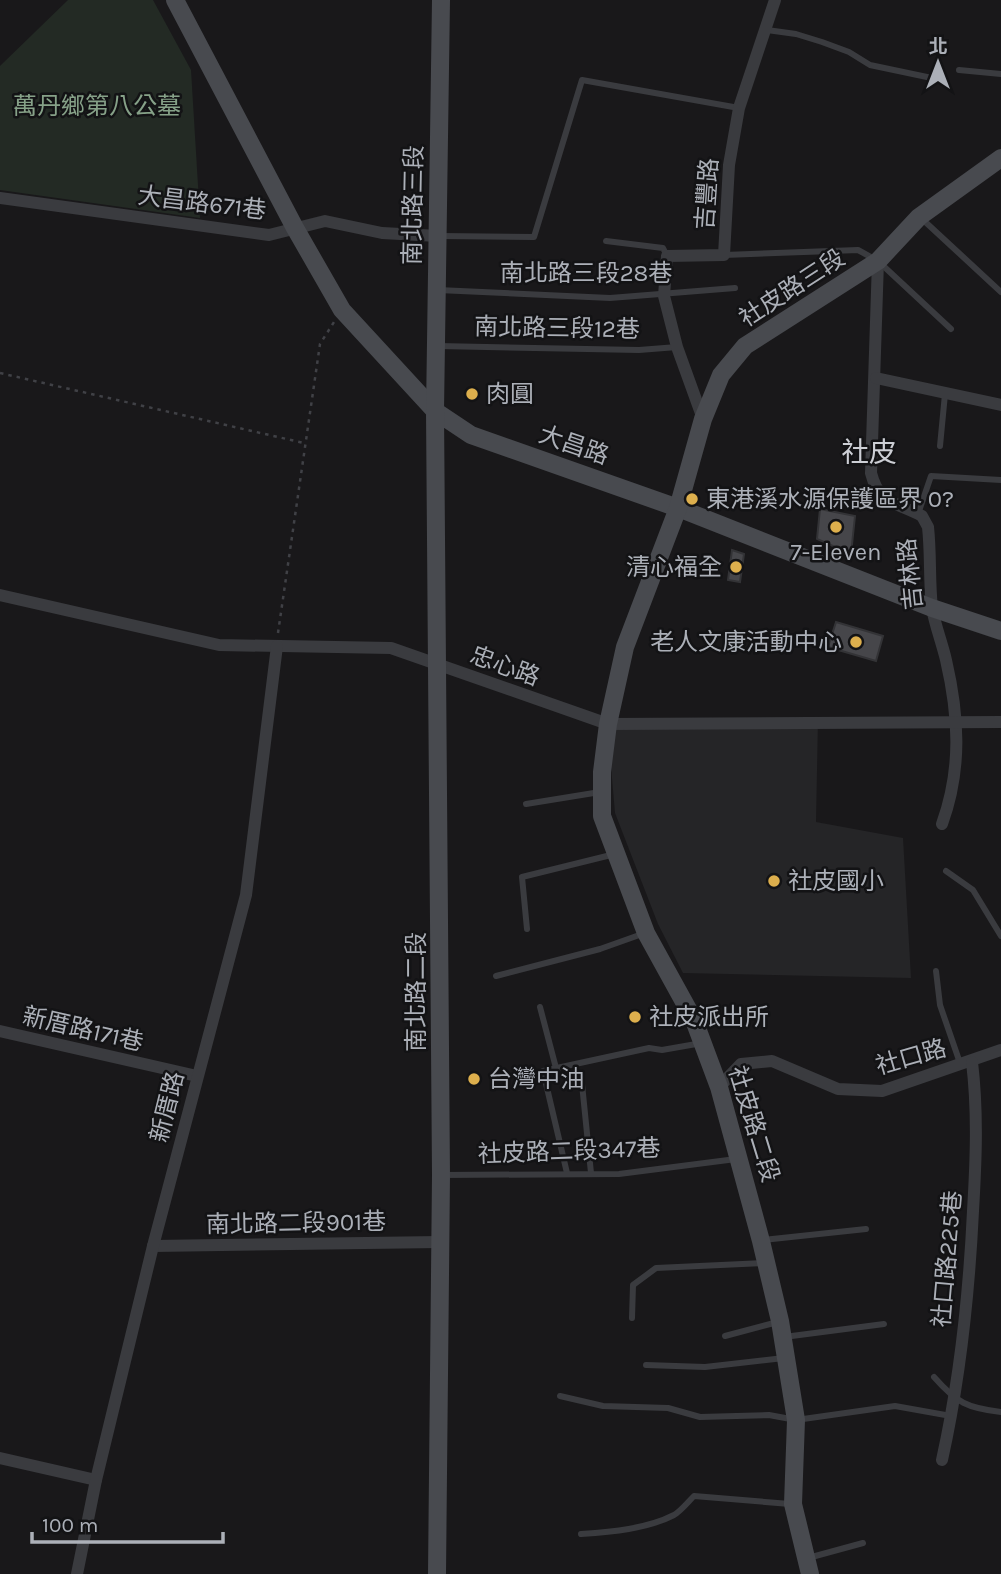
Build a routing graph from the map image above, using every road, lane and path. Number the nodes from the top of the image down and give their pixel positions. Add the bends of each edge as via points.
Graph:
1 (441, 0) edge
2 (775, 0) edge
3 (182, 4) edge
4 (767, 30) junction
5 (959, 70) dead end
6 (1001, 74) edge
7 (946, 81) dead end
8 (739, 108) junction
9 (1001, 158) edge
10 (0, 198) edge
11 (919, 217) junction
12 (295, 228) junction
13 (438, 236) junction
14 (606, 241) dead end
15 (724, 255) junction
16 (667, 256) junction
17 (878, 261) junction
18 (735, 288) dead end
19 (436, 289) junction
20 (1001, 292) edge
21 (664, 296) junction
22 (342, 310) junction
23 (951, 329) dead end
24 (436, 346) junction
25 (677, 347) junction
26 (0, 373) edge
27 (877, 379) junction
28 (945, 394) junction
29 (1001, 405) edge
30 (435, 411) junction
31 (703, 419) junction
32 (305, 443) junction
33 (940, 446) dead end
34 (1001, 480) edge
35 (678, 508) junction
36 (918, 514) junction
37 (0, 595) edge
38 (932, 608) junction
39 (1001, 631) edge
40 (276, 646) junction
41 (439, 663) junction
42 (957, 722) junction
43 (1001, 722) edge
44 (608, 724) junction
45 (602, 792) junction
46 (526, 804) dead end
47 (942, 824) dead end
48 (616, 854) junction
49 (946, 871) dead end
50 (527, 929) dead end
51 (646, 933) junction
52 (1001, 936) edge
53 (936, 971) dead end
54 (496, 976) dead end
55 (540, 1007) dead end
56 (0, 1031) edge
57 (702, 1043) junction
58 (1001, 1050) edge
59 (966, 1063) junction
60 (556, 1068) junction
61 (581, 1074) dead end
62 (197, 1076) junction
63 (719, 1087) junction
64 (740, 1159) junction
65 (567, 1173) junction
66 (591, 1173) junction
67 (441, 1175) junction
68 (866, 1228) dead end
69 (761, 1241) junction
70 (440, 1242) junction
71 (153, 1247) junction
72 (766, 1263) junction
73 (632, 1318) dead end
74 (884, 1324) dead end
75 (781, 1329) junction
76 (725, 1336) dead end
77 (786, 1358) junction
78 (646, 1365) dead end
79 (934, 1377) dead end
80 (561, 1396) dead end
81 (953, 1399) junction
82 (1001, 1412) edge
83 (951, 1416) junction
84 (796, 1420) junction
85 (0, 1458) edge
86 (942, 1460) dead end
87 (96, 1480) junction
88 (793, 1504) junction
89 (581, 1534) dead end
90 (863, 1543) dead end
91 (808, 1566) edge
92 (77, 1574) edge
93 (437, 1574) edge

1 - 13 street, 南北路三段
2 - 4 street, 吉豐路
3 - 12 street, 大昌路
4 - 7 lane via 822,42 870,65
4 - 8 street, 吉豐路
5 - 6 lane
8 - 13 lane via 582,80 534,237
8 - 15 street, 吉豐路 via 729,164
9 - 11 street, 社皮路三段
10 - 12 street, 大昌路671巷 via 269,235
11 - 17 street, 社皮路三段
11 - 20 lane
12 - 13 street, 大昌路671巷 via 325,221 382,233
12 - 22 street, 大昌路
13 - 19 street, 南北路三段
14 - 16 lane via 663,248
15 - 16 street, 吉豐路
15 - 17 lane via 858,250
16 - 21 street, 吉豐路
17 - 23 lane
17 - 27 street, 吉林路
17 - 31 street, 社皮路三段 via 745,346 721,375
18 - 21 lane, 南北路三段28巷
19 - 21 lane, 南北路三段28巷 via 610,298 654,292
19 - 24 street, 南北路三段
21 - 25 street, 吉豐路
22 - 30 street, 大昌路
22 - 32 path via 320,344
24 - 25 lane, 南北路三段12巷
24 - 30 street, 南北路三段
25 - 31 street, 吉豐路
26 - 32 path
27 - 28 street
27 - 36 street, 吉林路 via 871,473 875,489 889,502
28 - 29 street
28 - 33 lane
30 - 35 street, 大昌路 via 471,435
30 - 41 street, 南北路二段
31 - 35 street, 社皮路三段
32 - 40 path
34 - 36 lane via 932,476
35 - 38 street, 大昌路
35 - 44 street, 社皮路二段 via 625,647
36 - 38 street, 吉林路 via 928,527
37 - 40 street, 忠心路 via 219,645
38 - 39 street, 大昌路
38 - 42 street, 吉林路
40 - 41 street, 忠心路 via 391,648
40 - 62 street, 新厝路 via 246,895
41 - 44 street, 忠心路
41 - 67 street, 南北路二段
42 - 43 street, 忠心路
42 - 44 street, 忠心路
42 - 47 street, 吉林路 via 957,768
44 - 45 street, 社皮路二段
45 - 46 lane
45 - 48 street, 社皮路二段 via 602,816
48 - 50 lane via 522,877
48 - 51 street, 社皮路二段
49 - 52 lane via 973,890
51 - 54 lane
51 - 57 street, 社皮路二段
53 - 59 lane via 940,1005
55 - 60 lane
56 - 62 street, 新厝路171巷
57 - 60 lane via 649,1048
57 - 63 street, 社皮路二段
58 - 59 street, 社口路
59 - 63 street, 社口路 via 882,1091 838,1089 772,1061 741,1064
59 - 81 street, 社口路225巷 via 978,1111 970,1278
60 - 65 lane via 543,1071
61 - 66 lane
62 - 71 street, 新厝路
63 - 64 street, 社皮路二段
64 - 66 lane, 社皮路二段347巷 via 619,1174
64 - 69 street, 社皮路二段
65 - 66 lane, 社皮路二段347巷
65 - 67 lane, 社皮路二段347巷
67 - 70 street, 南北路二段
68 - 69 lane
69 - 72 street, 社皮路二段
70 - 71 street, 南北路二段901巷
70 - 93 street, 南北路二段
71 - 87 street, 新厝路
72 - 73 lane via 656,1268 633,1285
72 - 75 street, 社皮路二段
74 - 75 lane
75 - 76 lane
75 - 77 street, 社皮路二段
77 - 78 lane via 705,1367
77 - 84 street, 社皮路二段
79 - 81 lane
80 - 84 lane via 603,1406 668,1408 700,1417 769,1415
81 - 82 lane via 974,1409
81 - 83 street, 社口路225巷
83 - 84 lane via 895,1406
83 - 86 street, 社口路225巷
84 - 88 street, 社皮路二段
85 - 87 street
87 - 92 street, 新厝路
88 - 89 lane via 694,1496 676,1514 611,1532
88 - 91 street, 社皮路二段
90 - 91 lane

